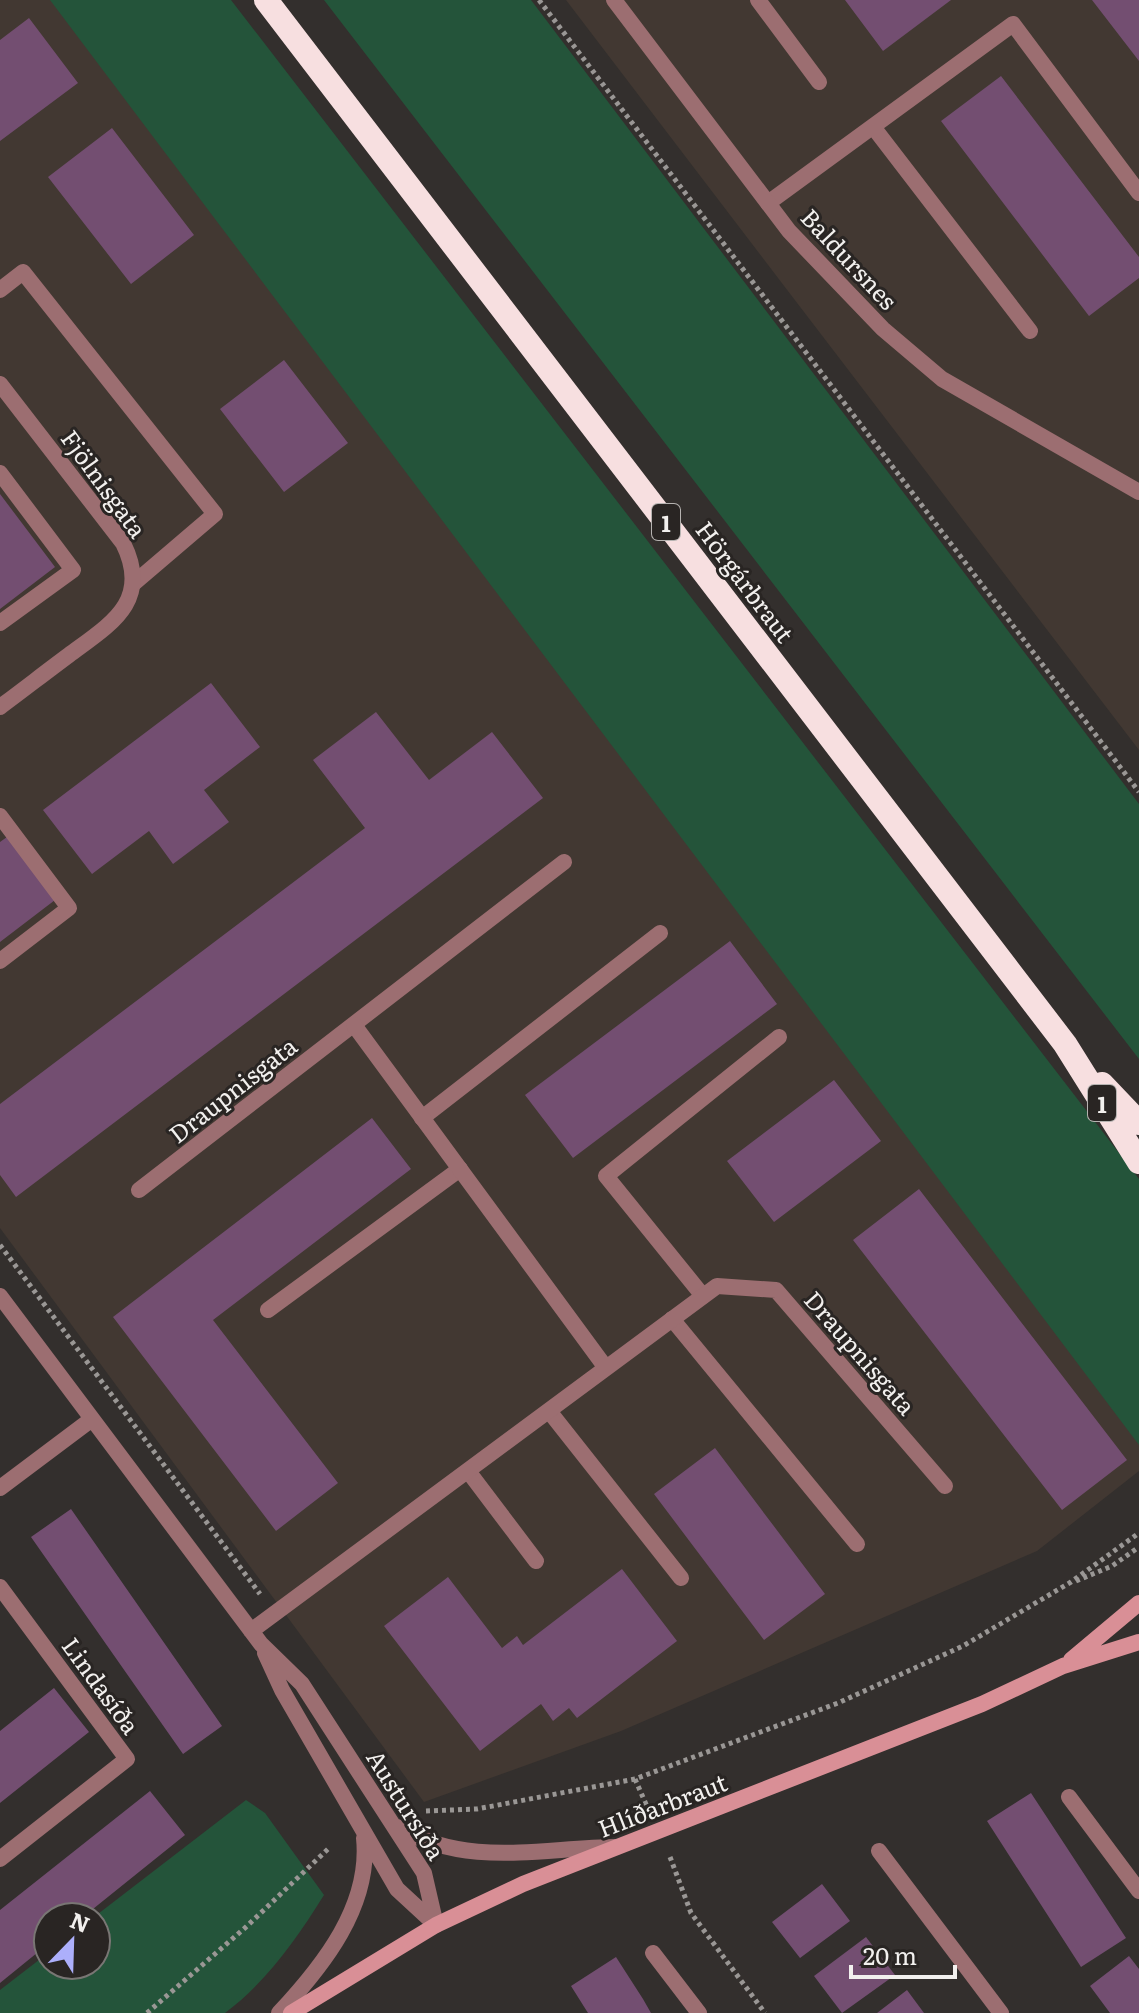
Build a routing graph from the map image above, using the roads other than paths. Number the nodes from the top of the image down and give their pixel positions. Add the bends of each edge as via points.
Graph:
1 (266, 0) edge
2 (614, 0) edge
3 (758, 0) edge
4 (819, 82) dead end
5 (874, 128) junction
6 (1139, 193) edge
7 (768, 203) junction
8 (0, 290) edge
9 (1030, 331) dead end
10 (2, 389) edge
11 (0, 473) edge
12 (1116, 478) junction
13 (1139, 486) edge
14 (1139, 492) edge
15 (133, 584) junction
16 (0, 623) edge
17 (0, 707) edge
18 (0, 816) edge
19 (564, 862) dead end
20 (660, 933) dead end
21 (0, 961) edge
22 (354, 1025) junction
23 (779, 1037) dead end
24 (1065, 1044) junction
25 (422, 1118) junction
26 (1139, 1123) edge
27 (1139, 1162) edge
28 (460, 1169) junction
29 (139, 1190) dead end
30 (0, 1296) edge
31 (703, 1296) junction
32 (268, 1310) dead end
33 (672, 1319) junction
34 (606, 1368) junction
35 (549, 1411) junction
36 (92, 1419) junction
37 (468, 1471) junction
38 (945, 1486) dead end
39 (0, 1488) edge
40 (857, 1544) dead end
41 (536, 1561) dead end
42 (681, 1578) dead end
43 (0, 1587) edge
44 (1139, 1603) edge
45 (256, 1637) junction
46 (1139, 1642) edge
47 (1063, 1666) junction
48 (1069, 1797) dead end
49 (392, 1825) junction
50 (364, 1833) junction
51 (619, 1847) junction
52 (879, 1851) dead end
53 (0, 1859) edge
54 (1139, 1891) edge
55 (436, 1925) junction
56 (653, 1953) dead end
57 (279, 2013) edge
58 (291, 2013) edge
59 (699, 2013) edge
60 (1001, 2013) edge

1 - 24 highway, Hörgárbraut / 1
2 - 7 street, Baldursnes
3 - 4 street
5 - 6 street via 1013,24
5 - 7 street
5 - 9 street
7 - 12 street, Baldursnes via 883,329 942,379
8 - 15 street via 23,272 215,514
10 - 15 street, Fjölnisgata via 123,543
11 - 16 street via 73,570
12 - 13 street, Baldursnes
12 - 14 street, Baldursnes
15 - 17 street via 113,623
18 - 21 street via 69,908
19 - 22 street, Draupnisgata
20 - 25 street
22 - 25 street
22 - 29 street, Draupnisgata
23 - 31 street via 606,1176
24 - 26 highway, Hörgárbraut / 1
24 - 27 highway, Hörgárbraut / 1
25 - 28 street
28 - 32 street
28 - 34 street
30 - 36 street, Austursíða
31 - 33 street, Draupnisgata
31 - 38 street, Draupnisgata via 717,1286 776,1290
33 - 34 street, Draupnisgata
33 - 40 street
34 - 35 street, Draupnisgata
35 - 37 street, Draupnisgata
35 - 42 street
36 - 39 street
36 - 45 street, Austursíða
37 - 41 street
37 - 45 street, Draupnisgata
43 - 53 street, Lindasíða via 127,1759
44 - 47 main road, Hlíðarbraut
45 - 49 street, Austursíða via 302,1684
45 - 50 street, Austursíða
46 - 47 main road, Hlíðarbraut
47 - 51 main road, Hlíðarbraut via 982,1704
48 - 54 street
49 - 51 street via 435,1847 467,1853
49 - 55 street, Austursíða via 424,1873
50 - 55 street, Austursíða via 397,1889
50 - 57 street via 367,1862 350,1916 305,1985
51 - 55 main road, Hlíðarbraut
52 - 60 street
55 - 58 main road, Hlíðarbraut
56 - 59 street

